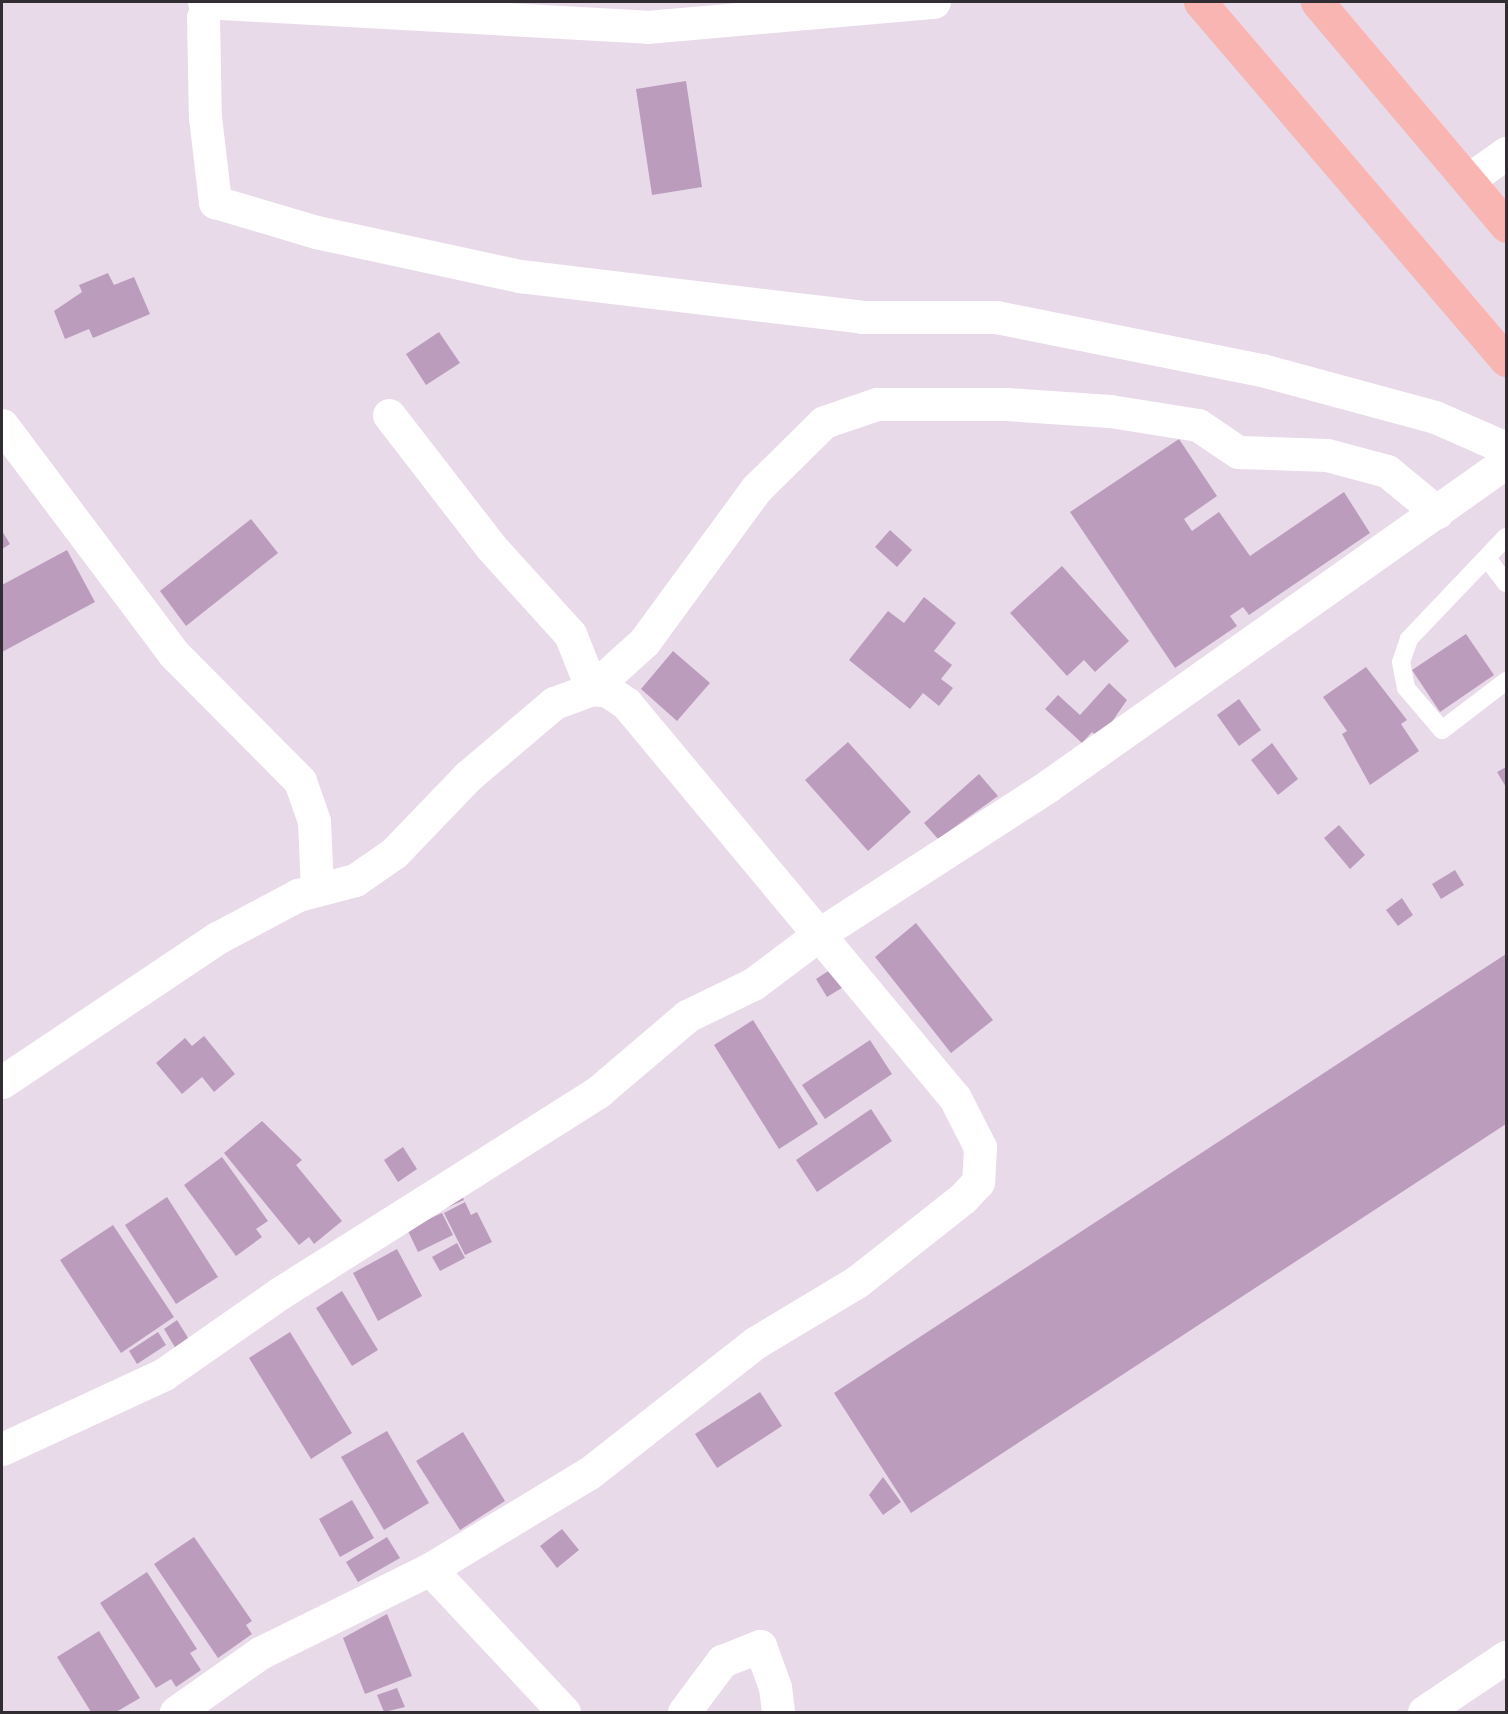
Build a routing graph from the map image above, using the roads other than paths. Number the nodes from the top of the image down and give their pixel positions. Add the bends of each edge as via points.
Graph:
1 (934, 2) edge
2 (1200, 2) edge
3 (1317, 2) edge
4 (203, 9) edge
5 (1506, 153) edge
6 (1468, 180) junction
7 (1506, 226) edge
8 (1506, 360) edge
9 (389, 415) dead end
10 (2, 425) edge
11 (1506, 448) edge
12 (1506, 462) edge
13 (1437, 512) junction
14 (1506, 537) edge
15 (1487, 558) junction
16 (1506, 583) edge
17 (1506, 681) edge
18 (592, 689) junction
19 (317, 889) junction
20 (821, 933) junction
21 (2, 1082) edge
22 (2, 1449) edge
23 (430, 1569) junction
24 (1506, 1657) edge
25 (176, 1713) edge
26 (564, 1713) edge
27 (684, 1713) edge
28 (778, 1713) edge
29 (1424, 1713) edge

1 - 4 street via 647,27
2 - 8 highway
3 - 6 highway
4 - 11 street via 205,117 215,202 316,232 520,276 862,317 996,317 1262,370 1435,417
5 - 6 street
6 - 7 highway
9 - 18 street via 491,547 570,634
10 - 19 street via 174,654 300,781 314,821
12 - 13 street
13 - 18 street via 1387,471 1327,455 1239,452 1198,425 1017,404 910,400 878,404 824,422 756,489 644,642
13 - 20 street via 1048,786
14 - 15 lane
15 - 16 lane
15 - 17 lane via 1410,639 1401,662 1406,688 1442,730
18 - 19 street via 554,703 468,776 394,853 355,880
18 - 20 street via 608,691 626,703 767,877
19 - 21 street via 219,937
20 - 22 street via 753,984 687,1016 653,1040 599,1091 289,1286 164,1374
20 - 23 street via 955,1098 980,1147 978,1182 885,1262 755,1343 589,1473
23 - 25 street via 260,1653
23 - 26 street
24 - 29 street
27 - 28 street via 722,1661 760,1646 775,1687

